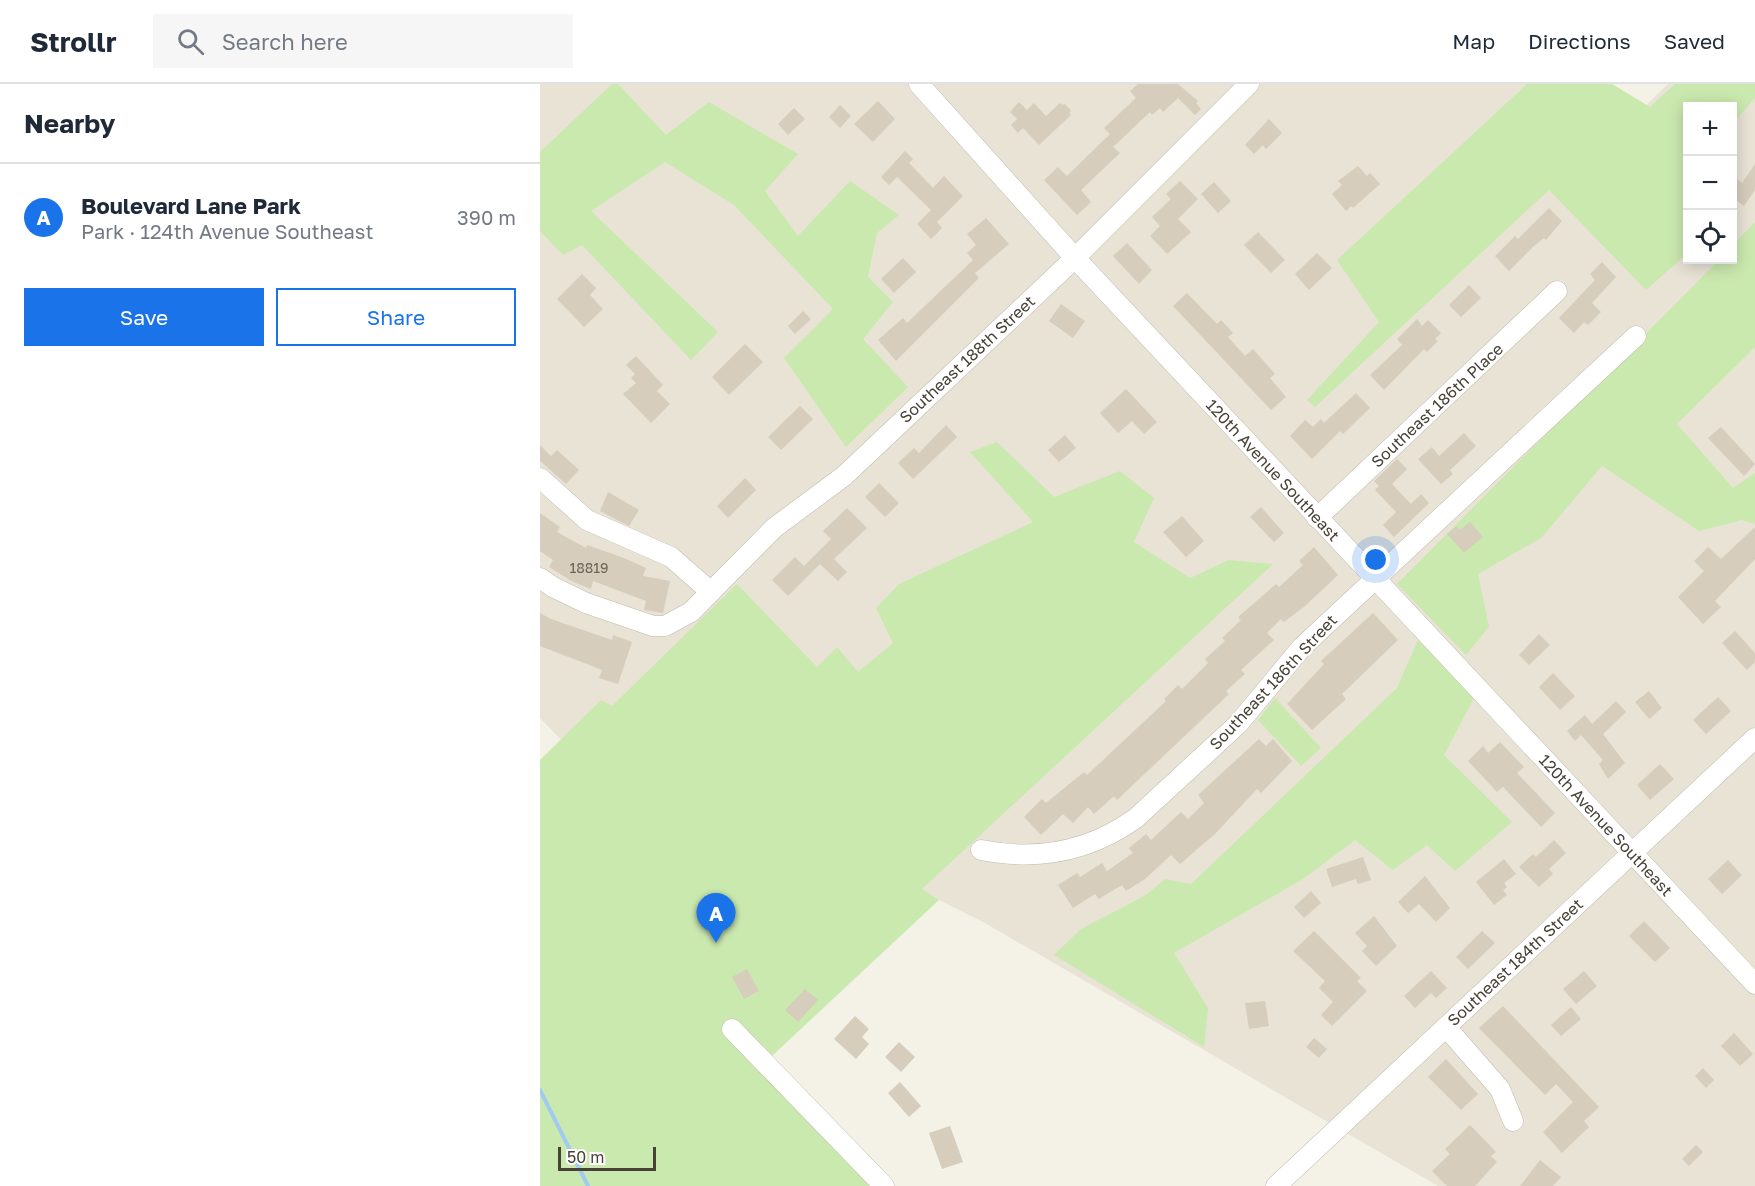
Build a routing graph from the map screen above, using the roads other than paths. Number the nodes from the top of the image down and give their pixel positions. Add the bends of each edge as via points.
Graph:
1 (919, 84) edge
2 (1249, 84) edge
3 (1075, 258) junction
4 (1557, 291) dead end
5 (1636, 336) dead end
6 (540, 478) edge
7 (1317, 518) junction
8 (540, 578) edge
9 (1376, 580) junction
10 (711, 592) junction
11 (1755, 738) edge
12 (981, 850) dead end
13 (1632, 852) junction
14 (1755, 984) edge
15 (1446, 1027) junction
16 (732, 1029) dead end
17 (1513, 1121) dead end
18 (884, 1186) edge
19 (1276, 1186) edge

1 - 3 street, 120th Avenue Southeast
2 - 3 street, Southeast 188th Street
3 - 7 street, 120th Avenue Southeast
3 - 10 street, Southeast 188th Street via 844,476 774,528
4 - 7 street, Southeast 186th Place
5 - 9 street, Southeast 186th Street
6 - 10 street via 587,520 671,557
7 - 9 street, 120th Avenue Southeast
8 - 10 street, Southeast 188th Street via 586,603 653,626 675,622
9 - 12 street, Southeast 186th Street via 1302,647 1238,724 1118,831 1072,850 1034,855
9 - 13 street, 120th Avenue Southeast
11 - 13 street, Southeast 184th Street
13 - 14 street, 120th Avenue Southeast
13 - 15 street, Southeast 184th Street
15 - 17 street via 1500,1089
15 - 19 street, Southeast 184th Street
16 - 18 street

